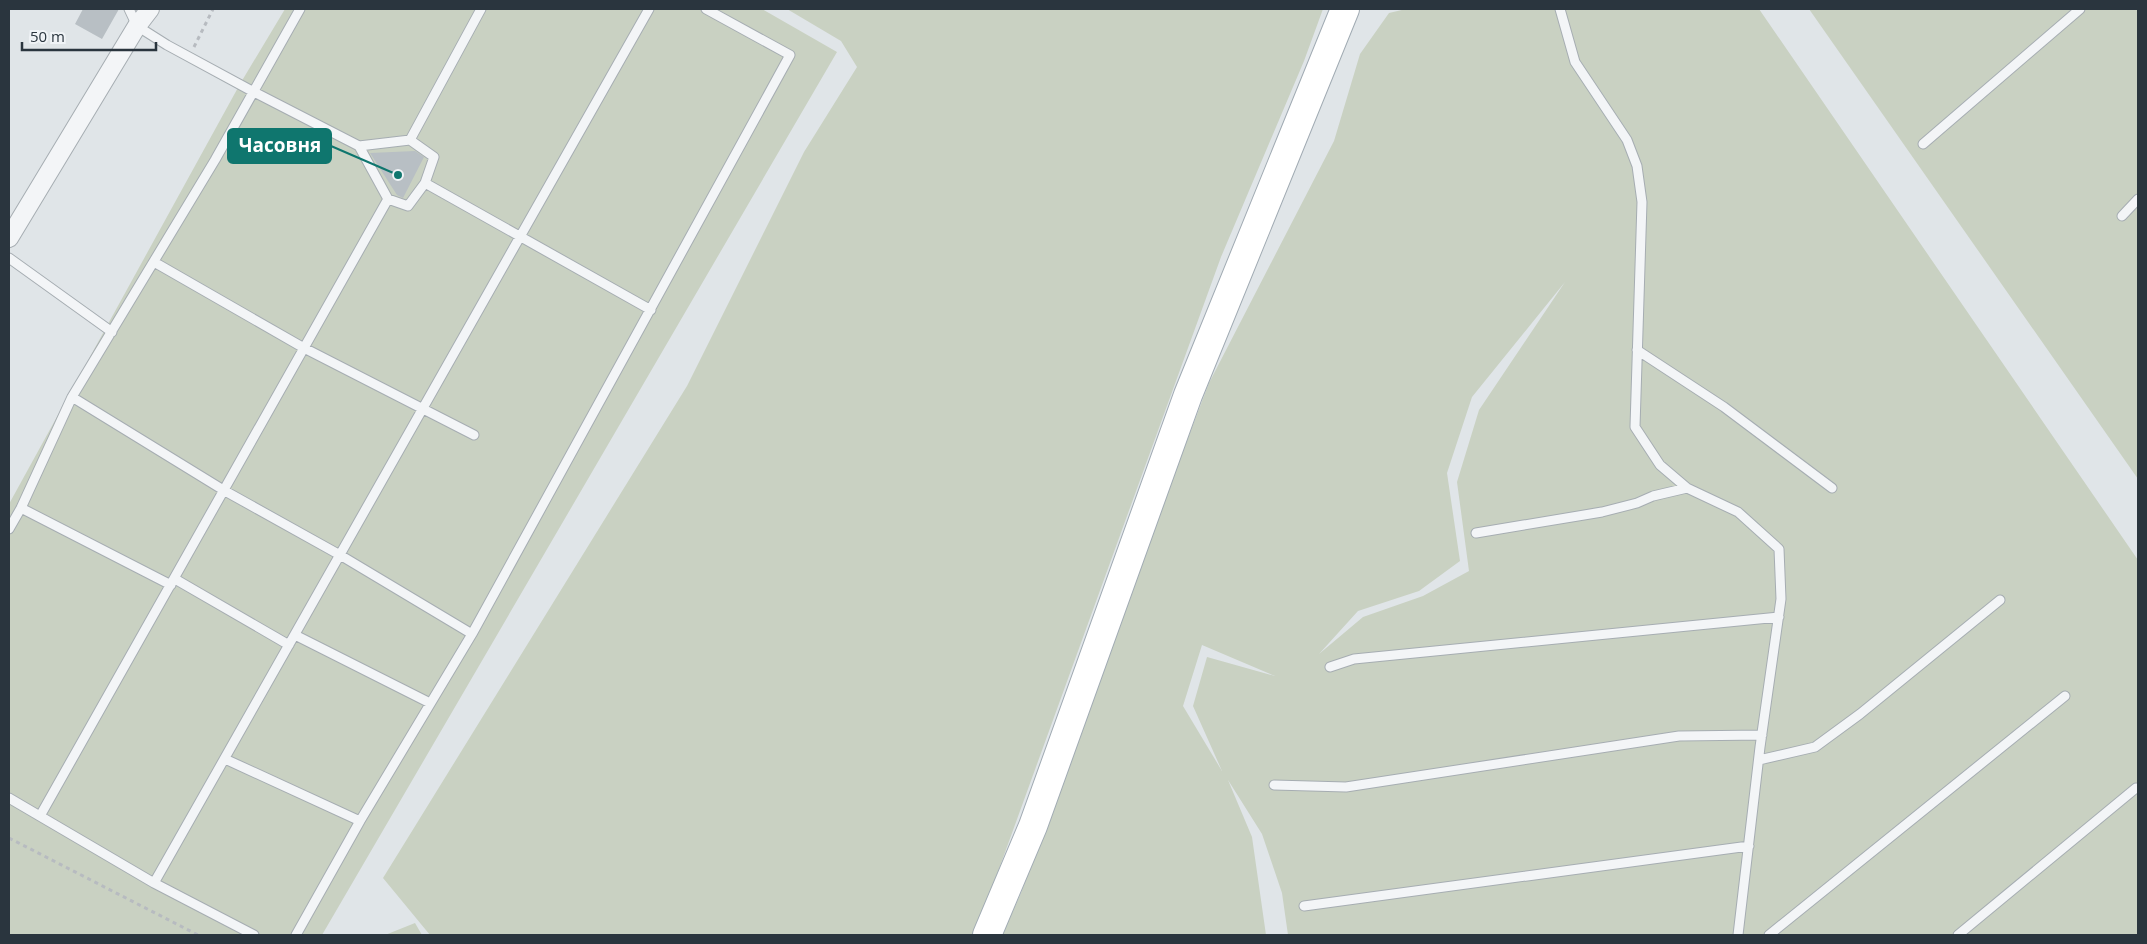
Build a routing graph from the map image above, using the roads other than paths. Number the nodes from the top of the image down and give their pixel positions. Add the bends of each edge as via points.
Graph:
1 (129, 9) edge
2 (150, 9) edge
3 (300, 9) edge
4 (481, 9) edge
5 (649, 9) edge
6 (706, 9) edge
7 (1345, 9) edge
8 (1560, 9) edge
9 (2080, 9) edge
10 (137, 26) junction
11 (252, 92) junction
12 (410, 140) junction
13 (1923, 144) dead end
14 (359, 146) junction
15 (426, 183) junction
16 (388, 199) junction
17 (2138, 199) edge
18 (2122, 216) dead end
19 (521, 236) junction
20 (9, 238) edge
21 (9, 258) edge
22 (154, 262) junction
23 (651, 310) junction
24 (112, 332) junction
25 (304, 348) junction
26 (1637, 350) junction
27 (72, 397) junction
28 (423, 408) junction
29 (474, 435) dead end
30 (1687, 488) junction
31 (1832, 488) dead end
32 (225, 491) junction
33 (21, 508) junction
34 (9, 529) edge
35 (1476, 533) dead end
36 (340, 555) junction
37 (173, 582) junction
38 (2000, 600) dead end
39 (1779, 617) junction
40 (295, 634) junction
41 (472, 634) junction
42 (289, 645) junction
43 (1330, 667) dead end
44 (2066, 696) dead end
45 (430, 703) junction
46 (1762, 735) junction
47 (224, 759) junction
48 (1759, 760) junction
49 (1274, 785) dead end
50 (2136, 788) dead end
51 (9, 798) edge
52 (40, 816) junction
53 (360, 821) junction
54 (1749, 846) junction
55 (154, 883) junction
56 (1304, 906) dead end
57 (254, 935) edge
58 (296, 935) edge
59 (986, 935) edge
60 (1738, 935) edge
61 (1769, 935) edge
62 (1958, 935) edge

1 - 10 lane
2 - 10 street
3 - 11 lane
4 - 12 lane
5 - 19 lane
6 - 23 lane via 790,55
7 - 59 main road via 1188,395 1033,826
8 - 26 lane via 1575,62 1627,140 1637,166 1642,202
9 - 13 lane
10 - 11 lane
10 - 20 street
11 - 14 lane
11 - 22 lane
12 - 14 lane
12 - 15 lane via 434,157
14 - 16 lane
15 - 16 lane via 408,206
15 - 19 lane
16 - 25 lane
17 - 18 lane
19 - 23 lane
19 - 28 lane
21 - 24 lane
22 - 24 lane
22 - 25 lane
23 - 41 lane
24 - 27 lane
25 - 28 lane
25 - 32 lane
26 - 30 lane via 1634,427 1660,465
26 - 31 lane via 1724,407
27 - 32 lane
27 - 33 lane
28 - 29 lane
28 - 36 lane
30 - 35 lane via 1602,512
30 - 39 lane via 1738,512 1779,549
32 - 36 lane
32 - 37 lane
33 - 34 lane
33 - 37 lane
36 - 40 lane
36 - 41 lane
37 - 42 lane
37 - 52 lane
38 - 48 lane via 1815,747
39 - 43 lane via 1354,659
39 - 46 lane
40 - 42 lane
40 - 45 lane
41 - 45 lane
42 - 47 lane
44 - 61 lane
45 - 53 lane
46 - 48 lane
46 - 49 lane via 1678,736 1346,787
47 - 53 lane
47 - 55 lane
48 - 54 lane
50 - 62 lane
51 - 52 lane
52 - 55 lane
53 - 58 lane
54 - 56 lane
54 - 60 lane
55 - 57 lane

